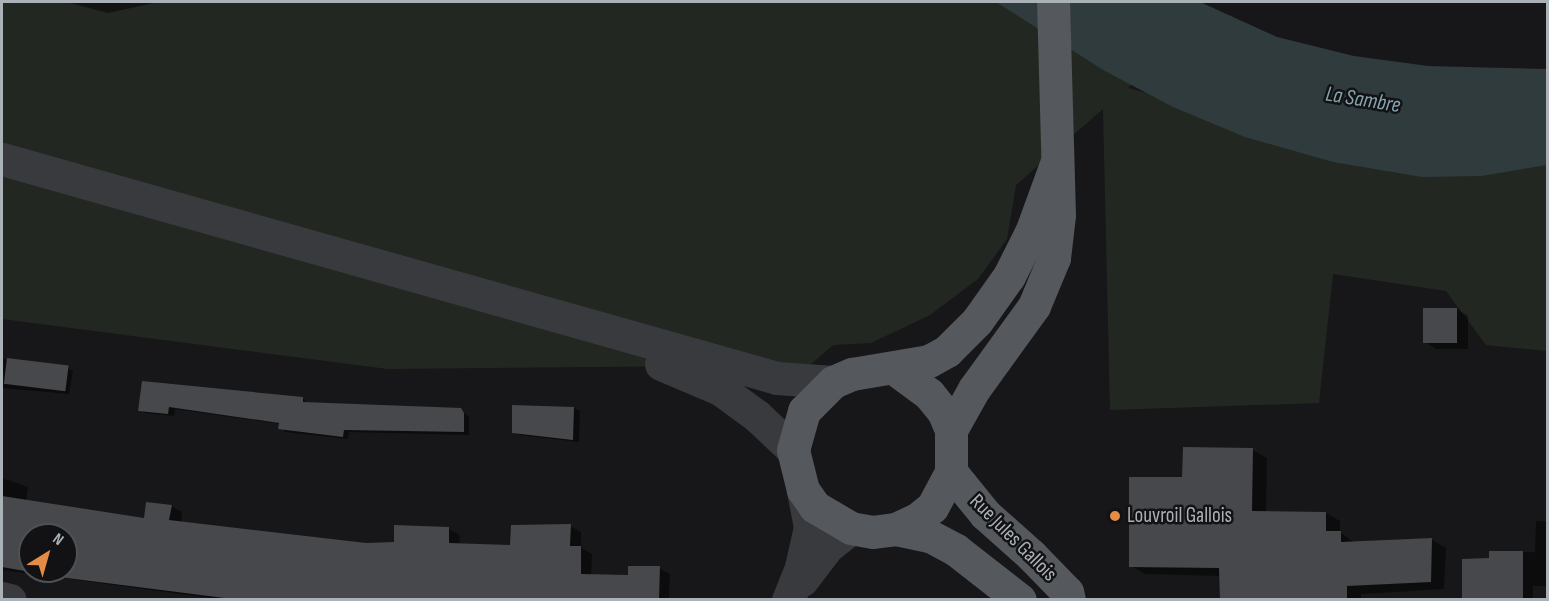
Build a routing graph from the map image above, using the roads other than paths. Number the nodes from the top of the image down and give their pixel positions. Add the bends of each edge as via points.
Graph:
1 (1053, 2) edge
2 (2, 159) edge
3 (1056, 165) junction
4 (445, 287) junction
5 (895, 369) junction
6 (833, 382) junction
7 (951, 430) junction
8 (793, 450) junction
9 (951, 472) junction
10 (803, 490) junction
11 (851, 528) junction
12 (896, 529) junction
13 (790, 595) edge
14 (1072, 597) edge
15 (2, 598) edge
16 (10, 600) edge
17 (1020, 600) edge

1 - 3 main road
2 - 4 street
3 - 5 main road via 1032,230 1009,276 977,321 947,351 929,361
3 - 7 main road via 1059,215 1050,267 1034,306 974,389
4 - 6 street via 777,378
4 - 8 street via 667,366 720,389 758,416
5 - 6 main road via 852,374
5 - 7 main road via 930,394
6 - 8 main road via 804,411
7 - 9 main road
8 - 10 main road
9 - 12 main road via 932,507
9 - 14 main road, Rue Jules Gallois via 985,514
10 - 11 main road via 824,513
10 - 13 street via 810,527
11 - 12 main road via 873,532
11 - 13 street via 828,546
12 - 17 main road, Rue Jules Gallois via 930,536 956,550
15 - 16 street

